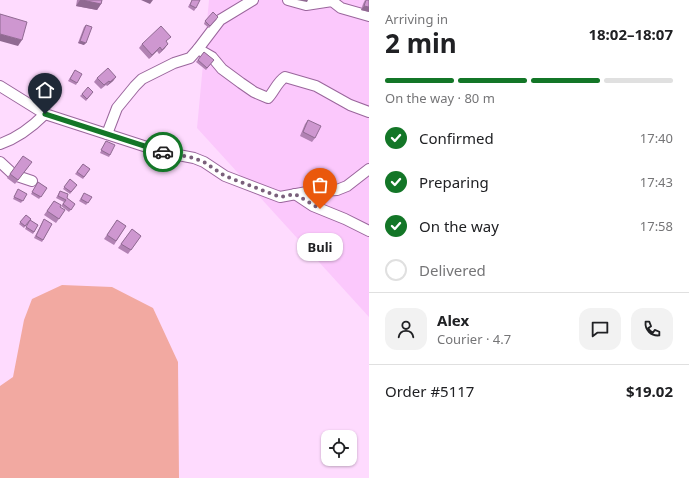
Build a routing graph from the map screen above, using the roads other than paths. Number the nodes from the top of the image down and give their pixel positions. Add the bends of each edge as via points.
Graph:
1 (253, 0) edge
2 (288, 0) edge
3 (369, 16) edge
4 (198, 49) junction
5 (0, 86) edge
6 (369, 112) edge
7 (45, 114) junction
8 (107, 134) junction
9 (0, 144) edge
10 (0, 162) edge
11 (369, 169) edge
12 (32, 181) dead end
13 (295, 194) junction
14 (369, 230) edge

1 - 4 street via 220,20
2 - 3 street via 306,5 332,1 341,8
4 - 6 street via 212,57 222,69 247,88 268,98 285,77 316,86 350,105
4 - 8 street via 190,58 142,79 117,108
5 - 7 street
7 - 8 street
7 - 9 street via 24,132
8 - 13 street via 168,154 194,158 225,176 274,196
10 - 12 street via 14,175
11 - 13 street via 347,186 337,190
13 - 14 street via 313,206

